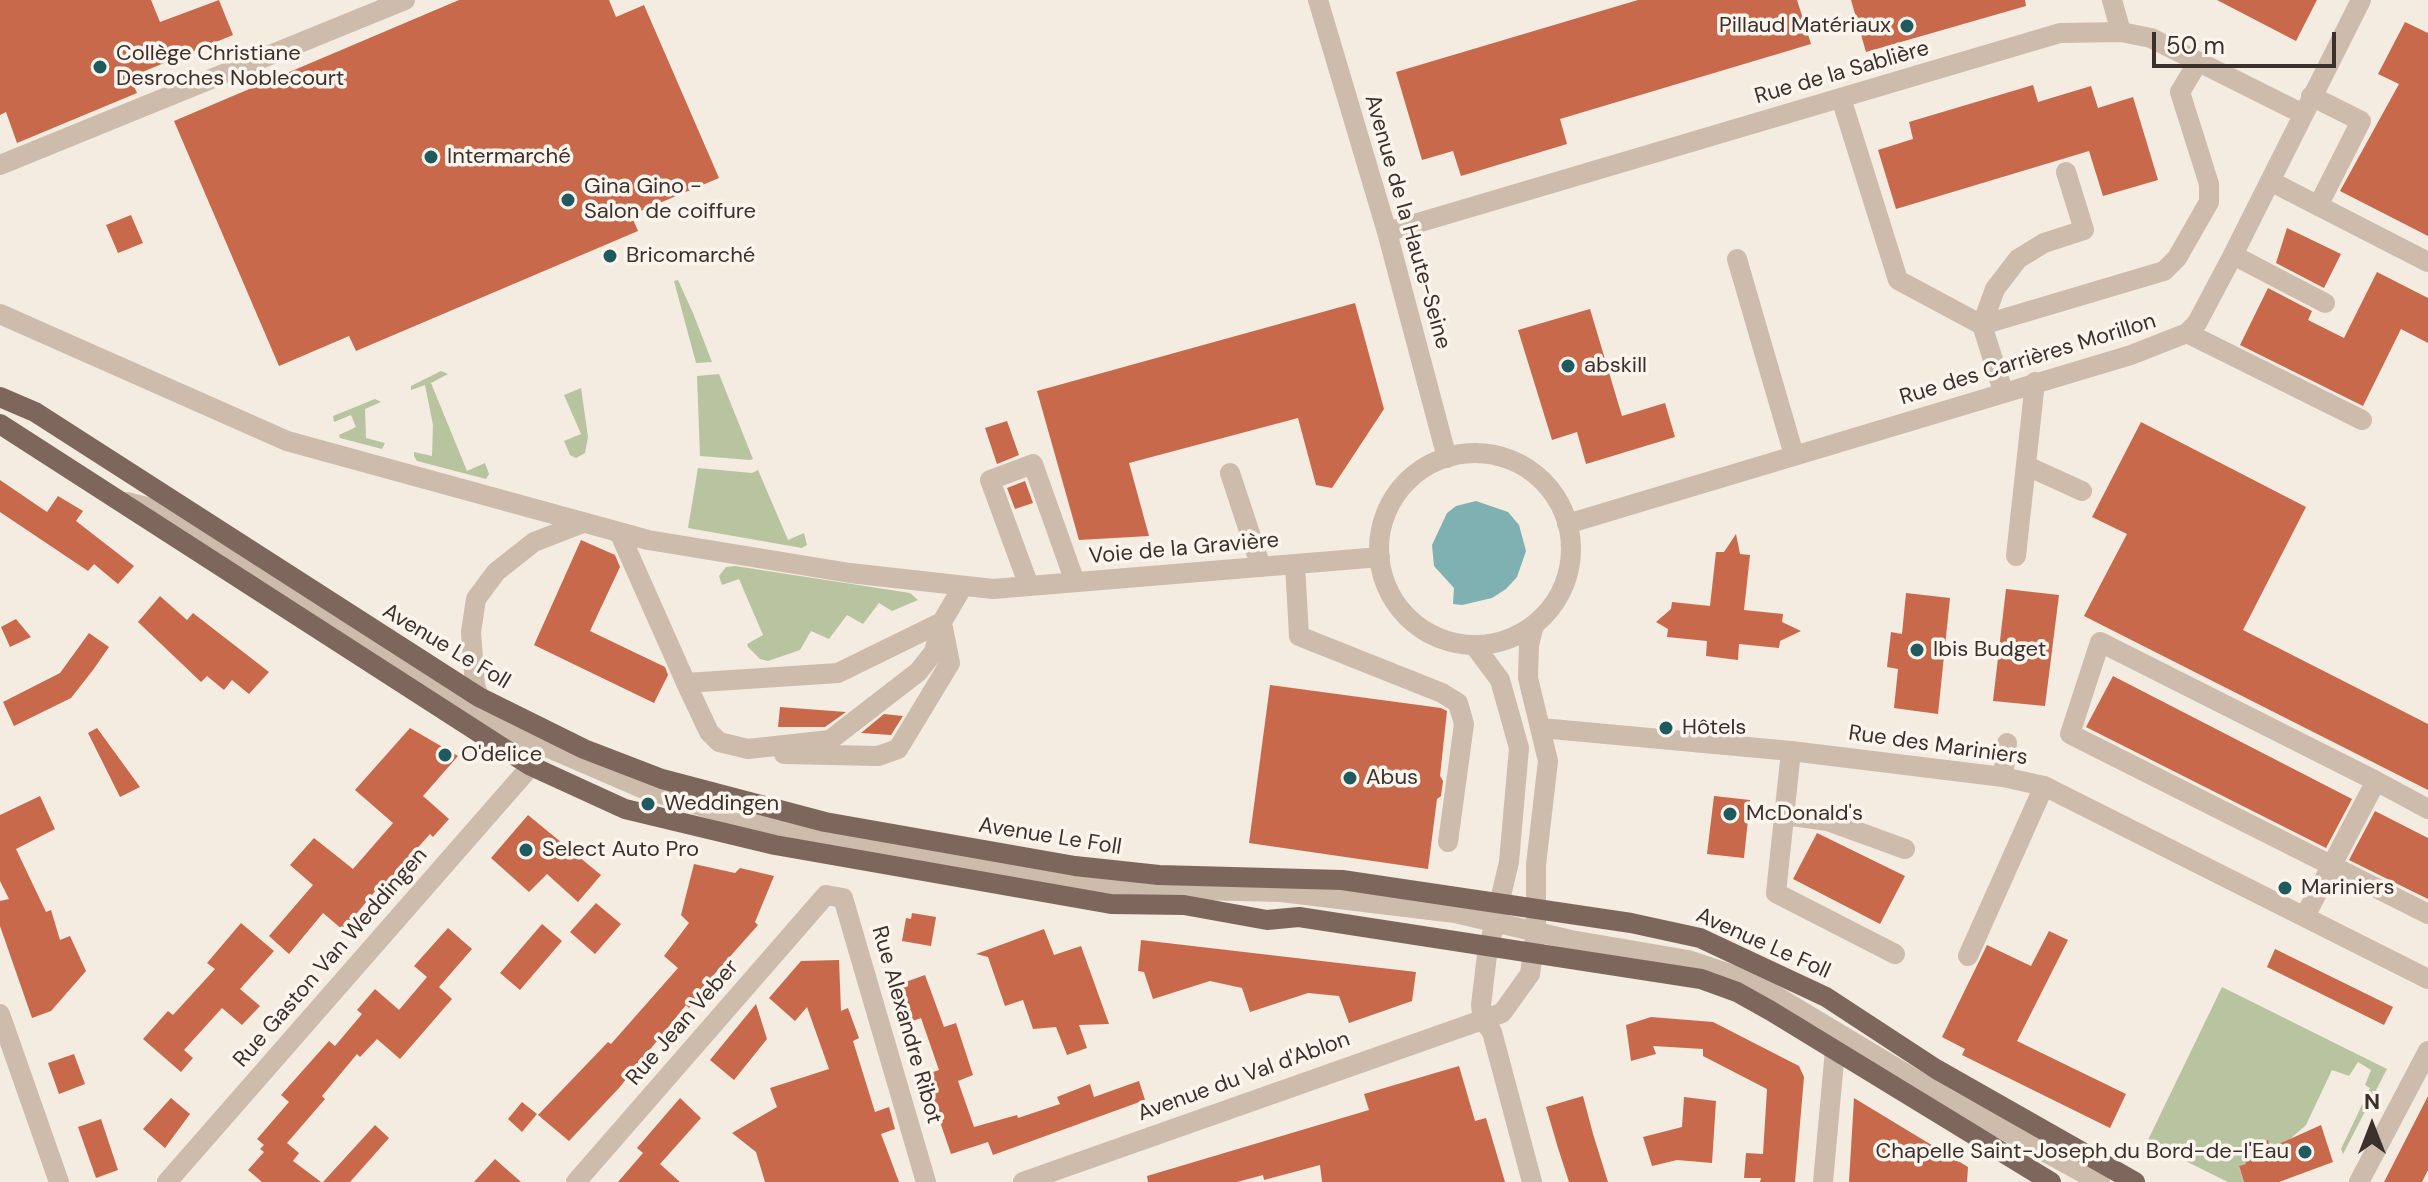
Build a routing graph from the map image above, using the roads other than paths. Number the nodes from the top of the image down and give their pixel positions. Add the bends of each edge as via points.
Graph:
1 (405, 0) edge
2 (1318, 0) edge
3 (2112, 0) edge
4 (2361, 0) edge
5 (2121, 32) junction
6 (2198, 62) junction
7 (1841, 98) junction
8 (2307, 105) junction
9 (0, 165) edge
10 (2066, 172) dead end
11 (2270, 181) junction
12 (2318, 206) junction
13 (1387, 232) junction
14 (2233, 255) junction
15 (1737, 259) dead end
16 (2428, 262) edge
17 (2325, 303) dead end
18 (0, 314) edge
19 (1982, 325) junction
20 (2187, 333) junction
21 (2035, 382) junction
22 (2003, 391) junction
23 (0, 397) edge
24 (2362, 420) dead end
25 (0, 424) edge
26 (1794, 455) junction
27 (1447, 458) junction
28 (2027, 466) junction
29 (1230, 473) dead end
30 (2082, 491) dead end
31 (127, 502) junction
32 (583, 523) junction
33 (1567, 524) junction
34 (619, 532) junction
35 (2016, 556) dead end
36 (1380, 557) junction
37 (1295, 564) junction
38 (1261, 567) junction
39 (1075, 582) junction
40 (963, 586) junction
41 (1029, 586) junction
42 (942, 622) junction
43 (1534, 625) junction
44 (1474, 645) junction
45 (686, 683) junction
46 (479, 697) junction
47 (1541, 728) junction
48 (2007, 743) dead end
49 (748, 749) junction
50 (1791, 751) junction
51 (531, 766) junction
52 (2003, 777) junction
53 (2376, 781) junction
54 (2044, 786) junction
55 (2428, 809) edge
56 (1785, 815) junction
57 (1448, 842) dead end
58 (1905, 849) dead end
59 (2332, 864) junction
60 (826, 895) joint
61 (1537, 908) junction
62 (1499, 912) junction
63 (2428, 914) edge
64 (2305, 916) junction
65 (1536, 931) junction
66 (1489, 946) junction
67 (1895, 954) dead end
68 (1534, 955) junction
69 (1968, 956) dead end
70 (2428, 979) edge
71 (0, 1014) edge
72 (1483, 1020) junction
73 (1835, 1050) junction
74 (2428, 1051) edge
75 (7, 1052) edge
76 (59, 1182) edge
77 (167, 1182) edge
78 (576, 1182) edge
79 (926, 1182) edge
80 (1023, 1182) edge
81 (1532, 1182) edge
82 (1823, 1182) edge
83 (2051, 1182) edge
84 (2100, 1182) edge
85 (2135, 1182) edge
86 (2359, 1182) edge

1 - 9 street
2 - 13 street, Avenue de la Haute-Seine
3 - 5 street
4 - 8 street, Rue des Carrières Morillon
5 - 6 street, Rue de la Sablière via 2151,38
5 - 7 street, Rue de la Sablière via 2060,33
6 - 8 street, Rue de la Sablière
6 - 19 street via 2180,92 2209,184 2209,202 2177,258 2164,271
7 - 13 street, Rue de la Sablière
7 - 19 street via 1898,280
8 - 11 street, Rue des Carrières Morillon
8 - 12 street, Rue de la Sablière via 2361,121
10 - 19 street via 2084,230 2044,243 2018,259 1995,289
11 - 12 street
11 - 14 street, Rue des Carrières Morillon
12 - 16 street
13 - 27 street, Avenue de la Haute-Seine
14 - 17 street
14 - 20 street, Rue des Carrières Morillon
15 - 26 street
18 - 32 street, Voie de la Gravière via 287,441
19 - 22 street
20 - 21 street, Rue des Carrières Morillon
20 - 24 street
21 - 22 street, Rue des Carrières Morillon
21 - 28 street
22 - 26 street, Rue des Carrières Morillon
23 - 46 main road, Avenue Le Foll via 35,412
25 - 31 main road, Avenue Le Foll
26 - 33 street, Rue des Carrières Morillon
27 - 33 street via 1481,454 1515,462 1543,481
27 - 36 street via 1416,474 1393,500 1381,532
28 - 30 street
28 - 35 street
29 - 38 street
31 - 51 main road, Avenue Le Foll
31 - 62 street, Avenue Le Foll via 170,513 370,646 512,732 644,789 724,813 1075,883 1281,892
32 - 34 street, Voie de la Gravière
32 - 46 street via 525,548 496,572 476,599 471,632
33 - 43 street via 1571,553 1566,580 1554,605
34 - 40 street, Voie de la Gravière via 838,571
34 - 45 street
36 - 37 street, Voie de la Gravière
36 - 44 street via 1391,596 1409,618 1432,635
37 - 38 street, Voie de la Gravière
37 - 57 street via 1299,636 1458,703 1464,724
38 - 39 street, Voie de la Gravière
39 - 41 street, Voie de la Gravière
39 - 41 street via 1033,464 990,480
40 - 41 street, Voie de la Gravière
40 - 42 street
42 - 45 street via 838,673
42 - 49 street via 934,652 918,672 830,740
42 - 49 street via 950,663 898,749 878,756 827,757
43 - 44 street via 1506,640
43 - 47 street via 1527,662
44 - 62 street via 1503,688 1519,748
45 - 49 street via 709,732 719,742
46 - 62 main road, Avenue Le Foll via 584,749 662,779 825,822 1118,872 1342,880
47 - 50 street, Rue des Mariniers
47 - 61 street via 1548,761 1536,865
48 - 52 street
50 - 52 street, Rue des Mariniers
50 - 56 street
51 - 66 main road, Avenue Le Foll via 625,809 671,822 898,869 1111,904 1213,908 1267,920 1299,917
51 - 77 street, Rue Gaston Van Weddingen
52 - 54 street, Rue des Mariniers
53 - 55 street
53 - 59 street
53 - 59 street via 2100,642 2070,734
54 - 64 street, Rue des Mariniers
54 - 69 street
56 - 58 street via 1828,821
56 - 67 street via 1776,893
59 - 63 street
59 - 64 street
60 - 78 street, Rue Jean Veber
60 - 79 street, Rue Alexandre Ribot via 843,898
61 - 62 main road, Avenue Le Foll
61 - 65 street
61 - 85 main road, Avenue Le Foll via 1666,929 1740,956 1826,997 1936,1069
62 - 65 street, Avenue Le Foll
62 - 66 street
64 - 70 street, Rue des Mariniers
65 - 68 street, Avenue du Val d'Ablon
65 - 84 street, Avenue Le Foll via 1664,954 1742,978
66 - 68 main road, Avenue Le Foll
66 - 72 street
68 - 72 street, Avenue du Val d'Ablon via 1530,974 1507,1007
68 - 73 main road, Avenue Le Foll via 1701,979 1737,992
71 - 75 street
72 - 80 street, Avenue du Val d'Ablon
72 - 81 street via 1492,1032
73 - 82 street
73 - 83 main road, Avenue Le Foll
74 - 86 street
75 - 76 street

